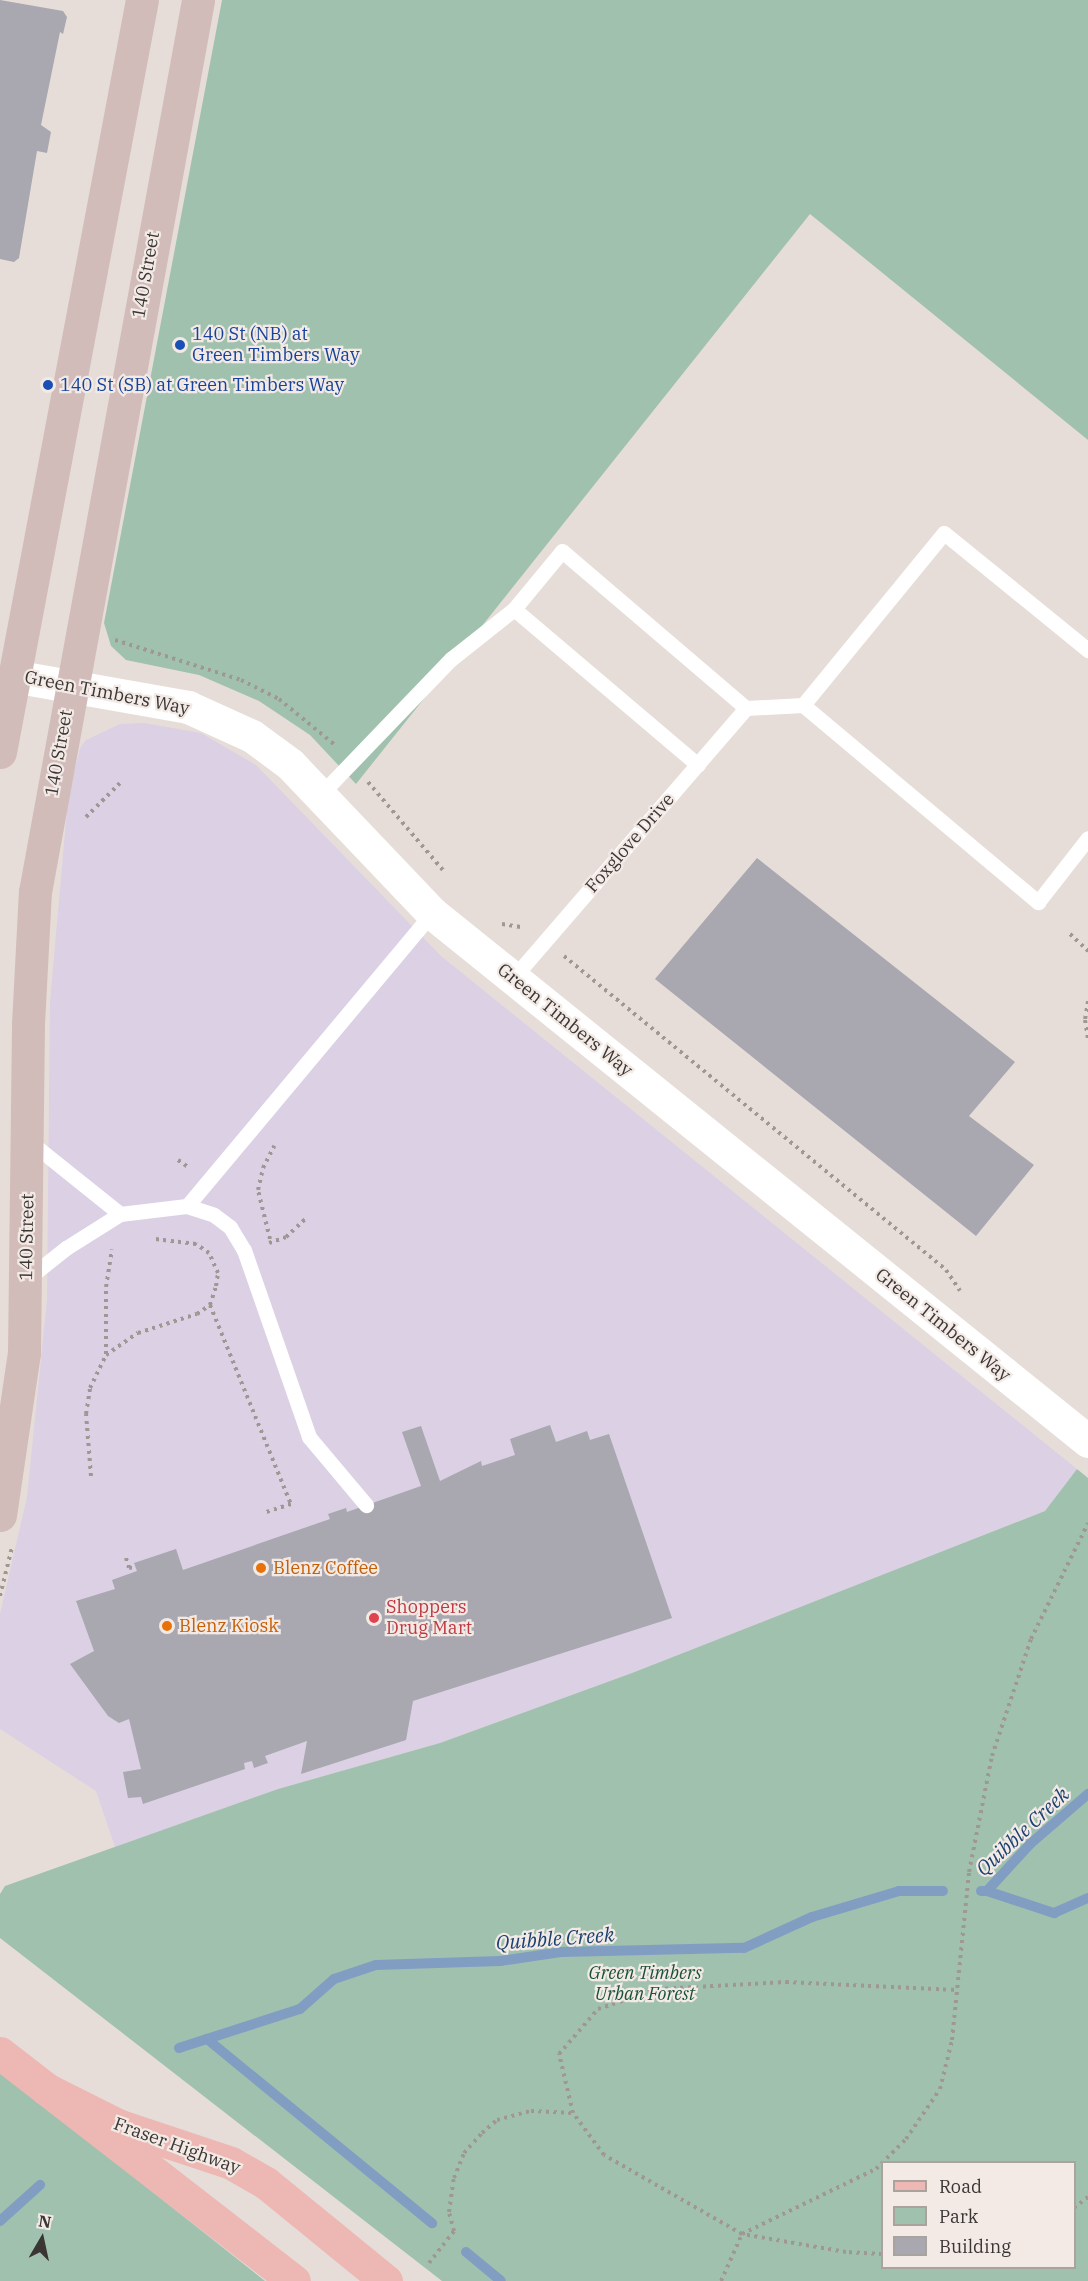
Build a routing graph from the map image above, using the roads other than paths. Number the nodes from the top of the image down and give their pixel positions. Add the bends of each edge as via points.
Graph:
1 (142, 0) edge
2 (198, 0) edge
3 (514, 609) junction
4 (1088, 650) edge
5 (7, 674) edge
6 (70, 686) junction
7 (803, 705) junction
8 (746, 708) junction
9 (0, 752) edge
10 (698, 765) junction
11 (320, 795) junction
12 (1088, 838) edge
13 (432, 913) junction
14 (513, 978) junction
15 (28, 1140) junction
16 (187, 1206) junction
17 (120, 1214) junction
18 (27, 1279) junction
19 (1088, 1441) edge
20 (366, 1505) dead end
21 (0, 1515) edge
22 (0, 2053) edge
23 (46, 2089) junction
24 (294, 2281) edge
25 (386, 2281) edge

1 - 5 main road
2 - 6 main road, 140 Street
3 - 8 lane via 562,551
3 - 10 lane
3 - 11 lane via 451,659
4 - 7 lane via 944,533
5 - 6 street, Green Timbers Way
5 - 9 main road
6 - 11 street, Green Timbers Way via 188,707 223,720 290,764
6 - 15 main road, 140 Street via 35,892 28,1024
7 - 8 lane
7 - 12 lane via 1038,902
8 - 10 lane, Foxglove Drive
10 - 14 lane, Foxglove Drive
11 - 13 street, Green Timbers Way
13 - 14 street, Green Timbers Way
13 - 16 lane
14 - 19 street, Green Timbers Way
15 - 17 lane
15 - 18 main road, 140 Street
16 - 17 lane
16 - 20 lane via 214,1215 230,1227 244,1250 309,1437
17 - 18 lane via 66,1248
18 - 21 main road, 140 Street via 24,1353
22 - 23 main road, Fraser Highway
23 - 24 main road, Fraser Highway
23 - 25 main road, Fraser Highway via 120,2126 231,2163 266,2183

